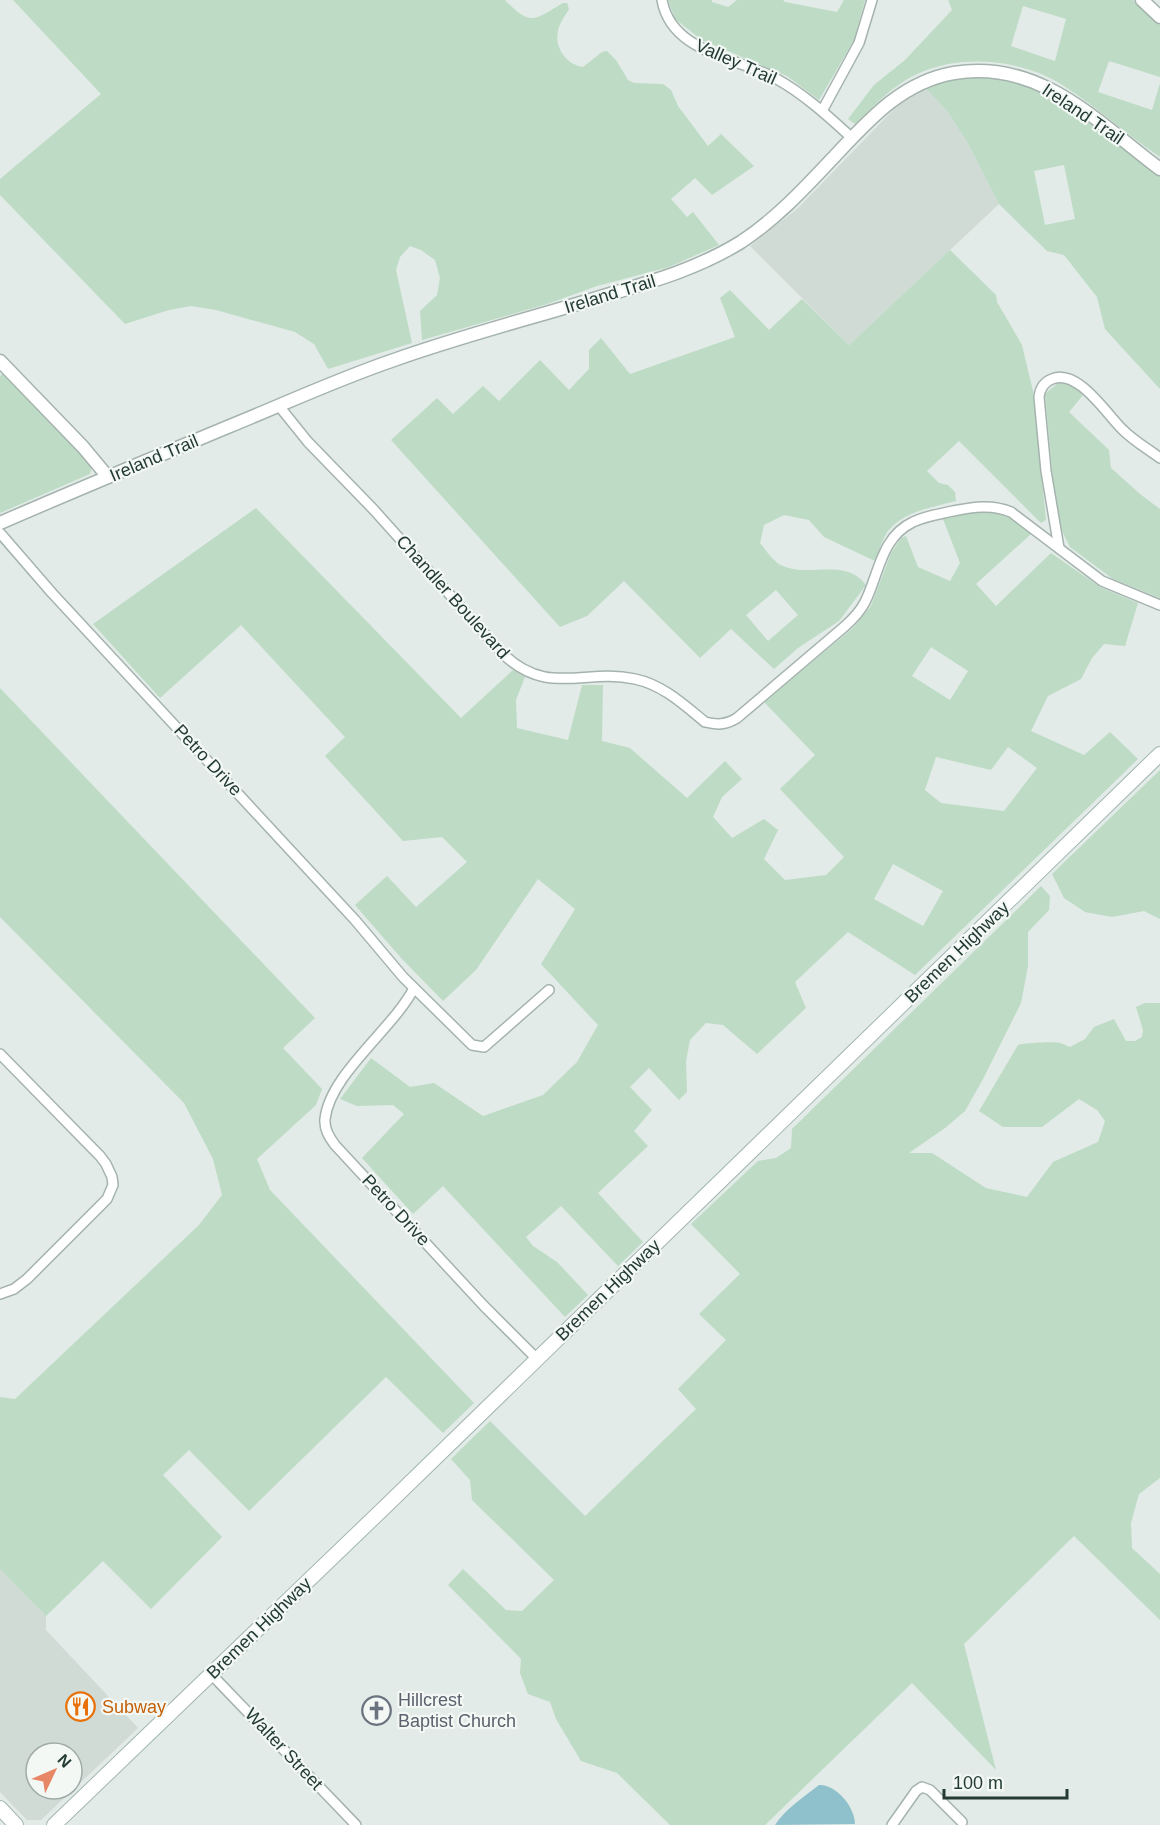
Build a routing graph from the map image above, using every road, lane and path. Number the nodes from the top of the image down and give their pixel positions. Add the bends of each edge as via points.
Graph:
1 (662, 0) edge
2 (872, 0) edge
3 (1142, 0) edge
4 (1160, 16) edge
5 (822, 111) junction
6 (852, 138) junction
7 (1160, 169) edge
8 (0, 361) edge
9 (279, 406) junction
10 (1160, 458) edge
11 (108, 477) junction
12 (0, 523) edge
13 (0, 533) edge
14 (1059, 549) junction
15 (1160, 605) edge
16 (1160, 754) edge
17 (414, 987) junction
18 (549, 990) dead end
19 (0, 1054) edge
20 (0, 1294) edge
21 (537, 1359) junction
22 (212, 1674) junction
23 (923, 1776) dead end
24 (922, 1787) junction
25 (0, 1808) edge
26 (962, 1822) dead end
27 (16, 1825) edge
28 (54, 1825) edge
29 (356, 1825) edge
30 (892, 1825) edge

1 - 5 street, Valley Trail via 671,26 687,40 776,79
2 - 5 street via 859,43
3 - 4 street
5 - 6 street, Valley Trail
6 - 7 street, Ireland Trail via 896,97 913,87 944,75 992,71 1023,77 1056,91
6 - 9 street, Ireland Trail via 779,213 709,260 651,282 394,360
8 - 11 street
9 - 11 street, Ireland Trail
9 - 14 street, Chandler Boulevard via 518,667 550,678 638,680 662,689 713,724 737,718 853,619 865,601 887,547 913,522 977,507 1001,508
10 - 14 street via 1122,430 1077,383 1062,377 1049,380 1039,397
11 - 12 street, Ireland Trail
13 - 17 street, Petro Drive
14 - 15 street, Chandler Boulevard via 1101,581
16 - 21 main road, Bremen Highway
17 - 18 street, Petro Drive via 472,1045 480,1048
17 - 21 street, Petro Drive via 339,1084 327,1112 326,1128 335,1145
19 - 20 street via 100,1156 113,1185 107,1199 87,1221 27,1279
21 - 22 main road, Bremen Highway
22 - 28 main road, Bremen Highway
22 - 29 street, Walter Street
23 - 24 street
24 - 26 street via 930,1790
24 - 30 street
25 - 27 main road

